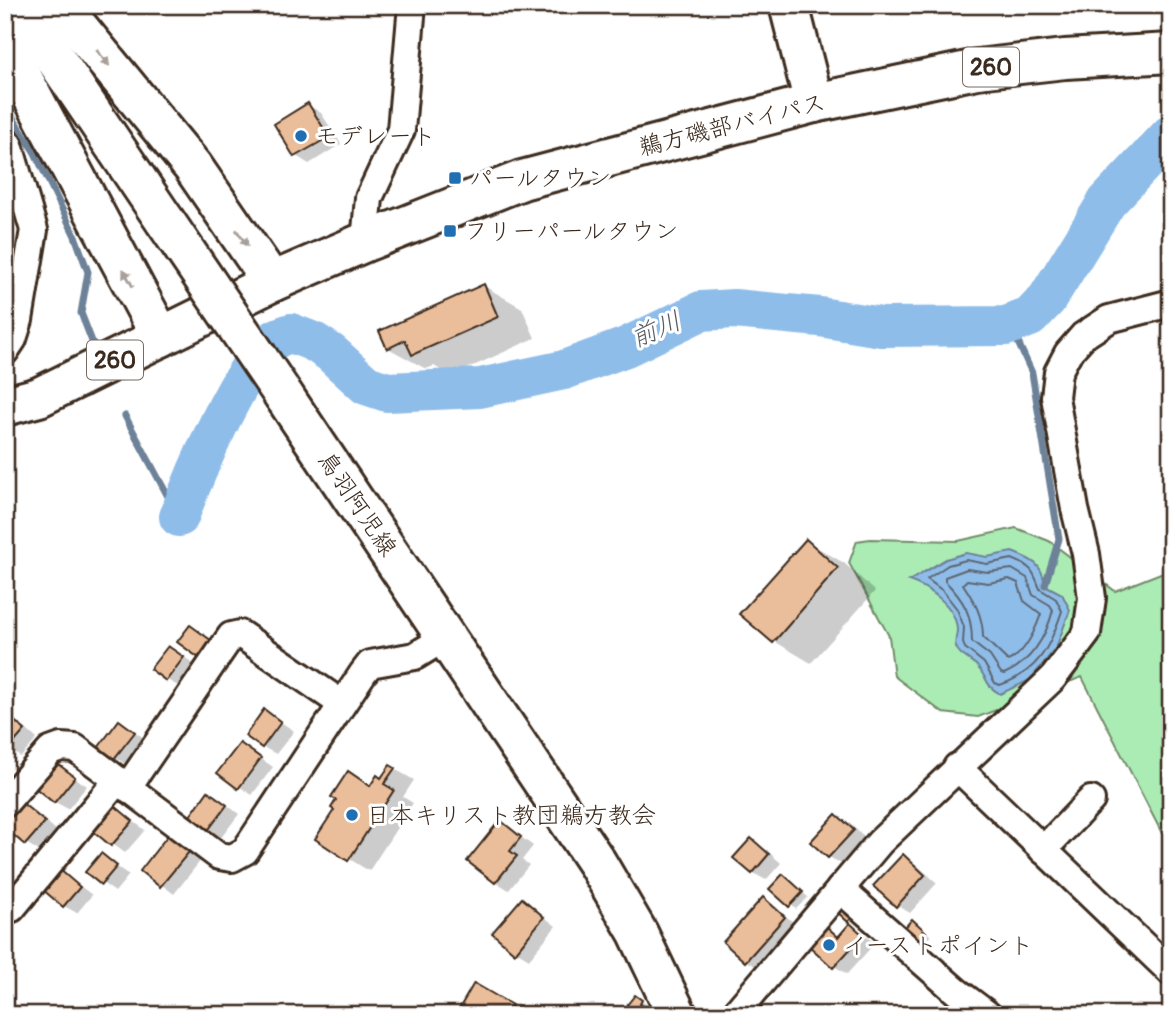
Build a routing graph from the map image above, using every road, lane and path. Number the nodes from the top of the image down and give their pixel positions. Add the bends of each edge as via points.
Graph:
1 (19, 5) edge
2 (60, 5) edge
3 (412, 5) edge
4 (789, 5) edge
5 (5, 45) edge
6 (1171, 52) edge
7 (814, 103) junction
8 (5, 141) edge
9 (365, 242) junction
10 (272, 282) junction
11 (1171, 303) edge
12 (161, 337) junction
13 (5, 351) edge
14 (5, 406) edge
15 (446, 637) junction
16 (342, 704) junction
17 (957, 767) junction
18 (122, 785) junction
19 (1091, 800) dead end
20 (5, 803) edge
21 (1043, 850) junction
22 (840, 889) junction
23 (12, 908) dead end
24 (1171, 972) edge
25 (677, 1015) edge
26 (734, 1015) edge
27 (988, 1015) edge

1 - 15 main road, 鳥羽阿児線, bridge
2 -> 10 main road via 193,166
3 - 9 street via 401,130 369,198
4 - 7 main road
12 -> 5 main road
6 - 7 main road, 鵜方磯部バイパス / 260 via 977,69
7 - 9 main road, 鵜方磯部バイパス / 260 via 522,180
8 - 13 street via 34,230 19,320
9 - 10 main road, 鵜方磯部バイパス / 260
10 - 12 main road, 鵜方磯部バイパス / 260
11 - 17 street via 1109,319 1083,336 1058,372 1055,397 1092,598 1087,633 1053,678
12 - 14 main road, 鵜方磯部バイパス / 260 via 39,397
15 - 16 street via 415,656 370,664
15 - 25 main road, 鳥羽阿児線 via 597,863 638,933
16 - 18 street via 240,634 231,636
16 - 18 street via 245,851 232,858 219,856
17 - 21 street
17 - 22 street via 880,842
18 - 20 street via 75,748 61,747 50,751
18 - 23 street
19 - 21 street
21 - 24 street
22 - 26 street
22 - 27 street

